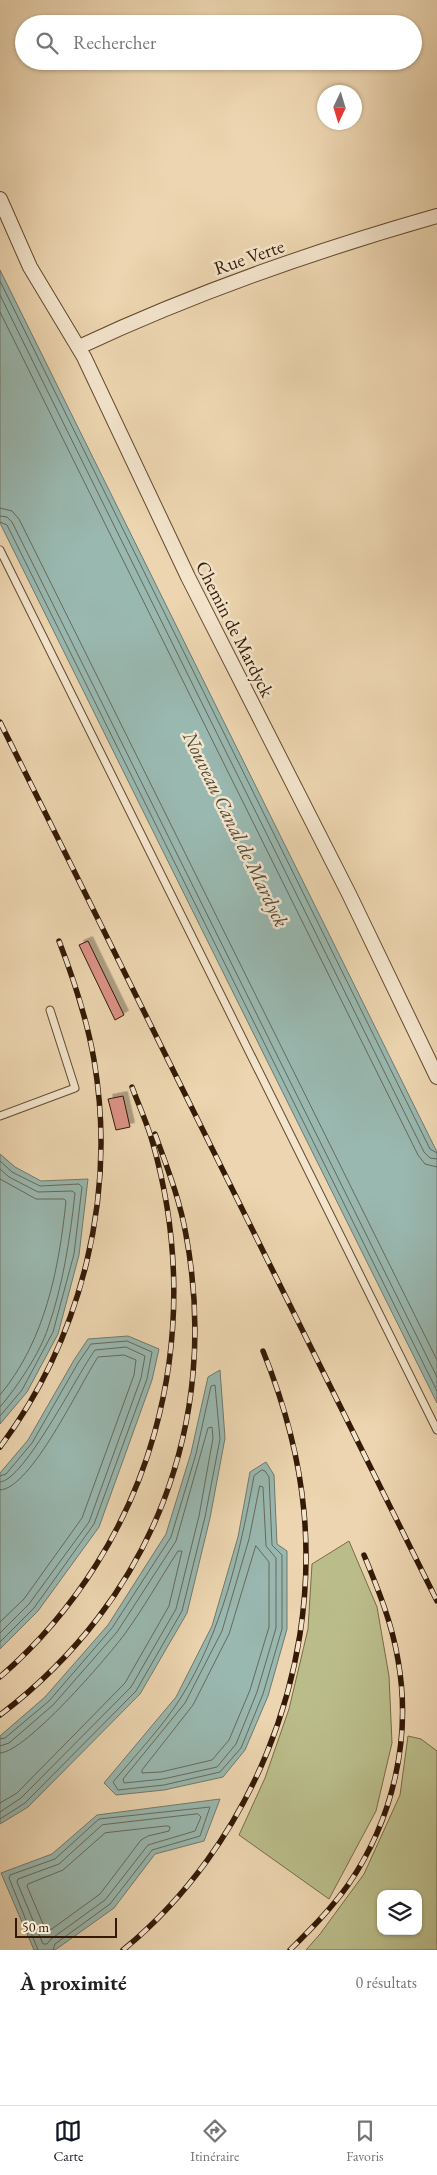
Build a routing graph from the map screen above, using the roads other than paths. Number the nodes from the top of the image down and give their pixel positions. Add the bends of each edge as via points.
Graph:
1 (0, 199) edge
2 (437, 216) edge
3 (78, 347) junction
4 (0, 550) edge
5 (50, 1010) dead end
6 (437, 1077) edge
7 (0, 1116) edge
8 (437, 1430) edge

1 - 3 street, Chemin de Mardyck via 30,267
2 - 3 street, Rue Verte via 212,289
3 - 6 street, Chemin de Mardyck via 188,577 349,894
4 - 8 lane
5 - 7 lane via 75,1088

